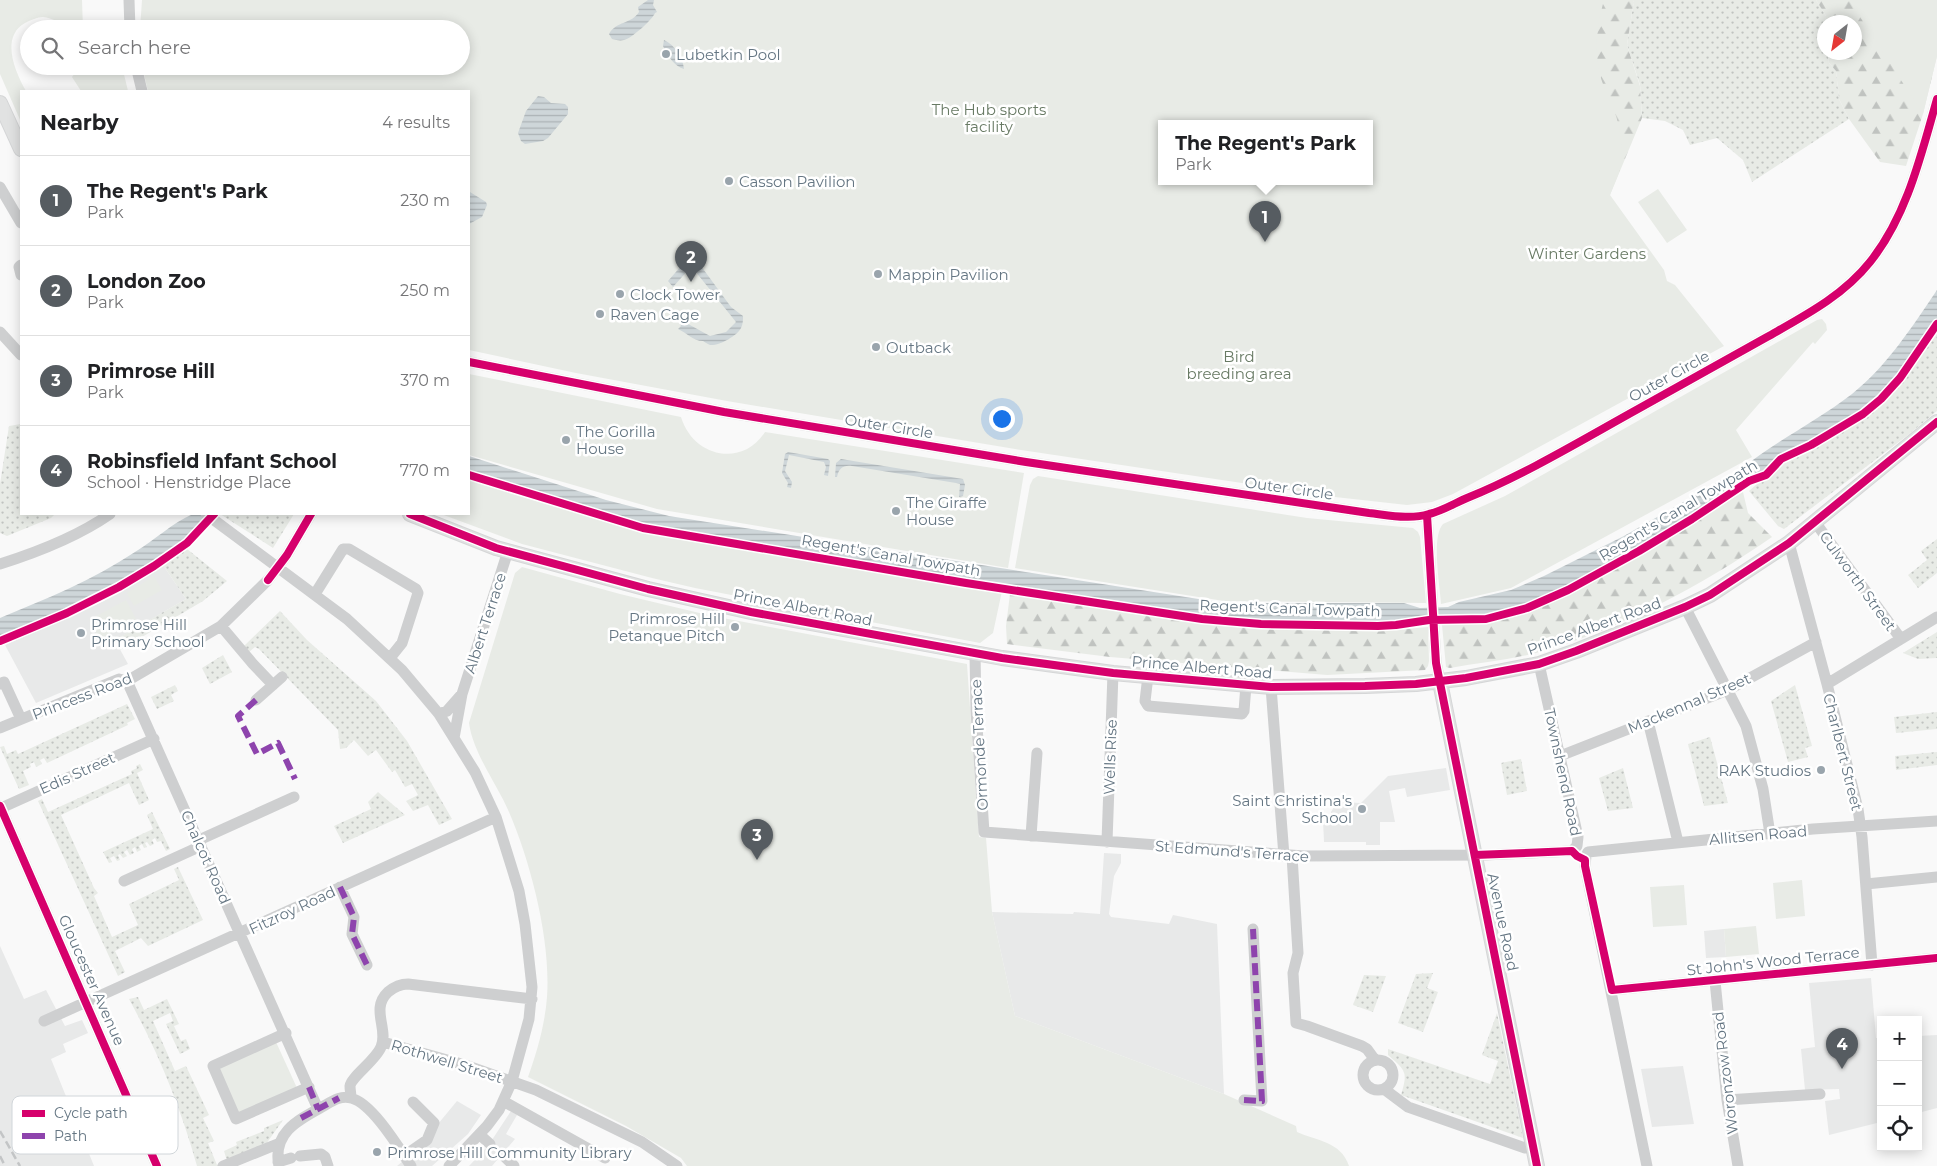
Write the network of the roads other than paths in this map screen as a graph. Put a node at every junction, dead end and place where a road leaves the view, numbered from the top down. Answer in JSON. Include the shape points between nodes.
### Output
{"nodes":[{"id":1,"x":129,"y":0,"type":"edge"},
{"id":2,"x":130,"y":20,"type":"edge"},
{"id":3,"x":138,"y":75,"type":"edge"},
{"id":4,"x":142,"y":90,"type":"edge"},
{"id":5,"x":1937,"y":99,"type":"edge"},
{"id":6,"x":0,"y":103,"type":"edge"},
{"id":7,"x":20,"y":147,"type":"edge"},
{"id":8,"x":0,"y":187,"type":"edge"},
{"id":9,"x":20,"y":221,"type":"edge"},
{"id":10,"x":0,"y":332,"type":"edge"},
{"id":11,"x":20,"y":353,"type":"edge"},
{"id":12,"x":470,"y":362,"type":"edge"},
{"id":13,"x":1937,"y":422,"type":"edge"},
{"id":14,"x":108,"y":515,"type":"edge"},
{"id":15,"x":310,"y":515,"type":"edge"},
{"id":16,"x":412,"y":515,"type":"edge"},
{"id":17,"x":1427,"y":515,"type":"junction"},
{"id":18,"x":209,"y":516,"type":"edge"},
{"id":19,"x":1815,"y":522,"type":"junction"},
{"id":20,"x":1789,"y":543,"type":"junction"},
{"id":21,"x":508,"y":551,"type":"junction"},
{"id":22,"x":0,"y":564,"type":"edge"},
{"id":23,"x":278,"y":567,"type":"junction"},
{"id":24,"x":315,"y":594,"type":"junction"},
{"id":25,"x":1685,"y":607,"type":"junction"},
{"id":26,"x":1937,"y":617,"type":"edge"},
{"id":27,"x":221,"y":626,"type":"junction"},
{"id":28,"x":1901,"y":639,"type":"junction"},
{"id":29,"x":1816,"y":642,"type":"junction"},
{"id":30,"x":976,"y":653,"type":"junction"},
{"id":31,"x":390,"y":658,"type":"junction"},
{"id":32,"x":1539,"y":664,"type":"junction"},
{"id":33,"x":1113,"y":673,"type":"junction"},
{"id":34,"x":1148,"y":676,"type":"junction"},
{"id":35,"x":128,"y":681,"type":"junction"},
{"id":36,"x":1440,"y":682,"type":"junction"},
{"id":37,"x":0,"y":684,"type":"edge"},
{"id":38,"x":1827,"y":684,"type":"junction"},
{"id":39,"x":1246,"y":685,"type":"junction"},
{"id":40,"x":1271,"y":686,"type":"junction"},
{"id":41,"x":1728,"y":690,"type":"junction"},
{"id":42,"x":462,"y":694,"type":"junction"},
{"id":43,"x":256,"y":700,"type":"dead end"},
{"id":44,"x":439,"y":714,"type":"junction"},
{"id":45,"x":21,"y":719,"type":"junction"},
{"id":46,"x":1648,"y":721,"type":"junction"},
{"id":47,"x":0,"y":728,"type":"edge"},
{"id":48,"x":454,"y":738,"type":"junction"},
{"id":49,"x":154,"y":739,"type":"junction"},
{"id":50,"x":1037,"y":753,"type":"dead end"},
{"id":51,"x":1560,"y":756,"type":"junction"},
{"id":52,"x":294,"y":797,"type":"dead end"},
{"id":53,"x":0,"y":807,"type":"edge"},
{"id":54,"x":496,"y":817,"type":"junction"},
{"id":55,"x":1937,"y":821,"type":"edge"},
{"id":56,"x":1861,"y":825,"type":"junction"},
{"id":57,"x":989,"y":832,"type":"joint"},
{"id":58,"x":1770,"y":834,"type":"junction"},
{"id":59,"x":1031,"y":836,"type":"junction"},
{"id":60,"x":1107,"y":842,"type":"junction"},
{"id":61,"x":1678,"y":842,"type":"junction"},
{"id":62,"x":200,"y":843,"type":"junction"},
{"id":63,"x":1474,"y":855,"type":"junction"},
{"id":64,"x":1288,"y":856,"type":"junction"},
{"id":65,"x":1937,"y":877,"type":"edge"},
{"id":66,"x":124,"y":881,"type":"dead end"},
{"id":67,"x":1866,"y":884,"type":"junction"},
{"id":68,"x":340,"y":887,"type":"junction"},
{"id":69,"x":1253,"y":929,"type":"dead end"},
{"id":70,"x":240,"y":933,"type":"junction"},
{"id":71,"x":1937,"y":958,"type":"edge"},
{"id":72,"x":1872,"y":965,"type":"junction"},
{"id":73,"x":367,"y":966,"type":"dead end"},
{"id":74,"x":1715,"y":980,"type":"junction"},
{"id":75,"x":1612,"y":990,"type":"junction"},
{"id":76,"x":532,"y":998,"type":"junction"},
{"id":77,"x":87,"y":1002,"type":"junction"},
{"id":78,"x":44,"y":1021,"type":"dead end"},
{"id":79,"x":286,"y":1033,"type":"junction"},
{"id":80,"x":383,"y":1042,"type":"junction"},
{"id":81,"x":1375,"y":1060,"type":"junction"},
{"id":82,"x":512,"y":1081,"type":"junction"},
{"id":83,"x":309,"y":1087,"type":"junction"},
{"id":84,"x":1384,"y":1089,"type":"junction"},
{"id":85,"x":1820,"y":1094,"type":"dead end"},
{"id":86,"x":127,"y":1096,"type":"edge"},
{"id":87,"x":351,"y":1098,"type":"junction"},
{"id":88,"x":1244,"y":1100,"type":"dead end"},
{"id":89,"x":1727,"y":1100,"type":"junction"},
{"id":90,"x":503,"y":1101,"type":"junction"},
{"id":91,"x":413,"y":1102,"type":"dead end"},
{"id":92,"x":318,"y":1109,"type":"junction"},
{"id":93,"x":480,"y":1135,"type":"junction"},
{"id":94,"x":280,"y":1143,"type":"junction"},
{"id":95,"x":490,"y":1144,"type":"dead end"},
{"id":96,"x":1533,"y":1147,"type":"junction"},
{"id":97,"x":152,"y":1154,"type":"edge"},
{"id":98,"x":502,"y":1154,"type":"dead end"},
{"id":99,"x":404,"y":1156,"type":"junction"},
{"id":100,"x":604,"y":1158,"type":"dead end"},
{"id":101,"x":279,"y":1164,"type":"edge"},
{"id":102,"x":157,"y":1166,"type":"edge"},
{"id":103,"x":223,"y":1166,"type":"edge"},
{"id":104,"x":328,"y":1166,"type":"edge"},
{"id":105,"x":411,"y":1166,"type":"edge"},
{"id":106,"x":449,"y":1166,"type":"edge"},
{"id":107,"x":514,"y":1166,"type":"edge"},
{"id":108,"x":677,"y":1166,"type":"edge"},
{"id":109,"x":1537,"y":1166,"type":"edge"},
{"id":110,"x":1648,"y":1166,"type":"edge"},
{"id":111,"x":1738,"y":1166,"type":"edge"}],
"edges":[{"from":1,"to":2,"type":"street"},
{"from":3,"to":4,"type":"street"},
{"from":5,"to":17,"type":"street","name":"Outer Circle","via":[[1912,181],[1896,220],[1870,263],[1853,281],[1814,310],[1752,346],[1499,485]]},
{"from":6,"to":7,"type":"main road"},
{"from":8,"to":9,"type":"street"},
{"from":10,"to":11,"type":"street"},
{"from":12,"to":17,"type":"street","name":"Outer Circle","via":[[694,407],[1026,462],[1369,513],[1407,517]]},
{"from":13,"to":19,"type":"main road","name":"Prince Albert Road"},
{"from":14,"to":22,"type":"street","via":[[55,543]]},
{"from":15,"to":23,"type":"street","name":"Princess Road"},
{"from":16,"to":21,"type":"main road","name":"Prince Albert Road"},
{"from":17,"to":36,"type":"street","name":"Avenue Road"},
{"from":18,"to":23,"type":"street"},
{"from":19,"to":20,"type":"main road","name":"Prince Albert Road"},
{"from":19,"to":28,"type":"street","name":"Culworth Street"},
{"from":20,"to":25,"type":"main road","name":"Prince Albert Road","via":[[1729,583]]},
{"from":20,"to":29,"type":"street","name":"Charlbert Street"},
{"from":21,"to":30,"type":"main road","name":"Prince Albert Road","via":[[699,601]]},
{"from":21,"to":42,"type":"street","name":"Albert Terrace"},
{"from":23,"to":24,"type":"street"},
{"from":23,"to":27,"type":"street","name":"Princess Road","via":[[253,597]]},
{"from":24,"to":31,"type":"street"},
{"from":24,"to":31,"type":"street","via":[[343,549],[416,589],[418,593],[402,643]]},
{"from":25,"to":32,"type":"main road","name":"Prince Albert Road"},
{"from":25,"to":41,"type":"street"},
{"from":26,"to":28,"type":"street"},
{"from":27,"to":35,"type":"street","name":"Princess Road"},
{"from":27,"to":43,"type":"street","via":[[253,664],[277,681]]},
{"from":28,"to":38,"type":"street"},
{"from":29,"to":38,"type":"street","name":"Charlbert Street"},
{"from":29,"to":41,"type":"street","name":"Mackennal Street"},
{"from":30,"to":33,"type":"main road","name":"Prince Albert Road"},
{"from":30,"to":57,"type":"street","name":"Ormonde Terrace","via":[[976,712],[984,832]]},
{"from":31,"to":44,"type":"street"},
{"from":32,"to":36,"type":"main road","name":"Prince Albert Road"},
{"from":32,"to":51,"type":"street","name":"Townshend Road"},
{"from":33,"to":34,"type":"main road","name":"Prince Albert Road"},
{"from":33,"to":60,"type":"street","name":"Wells Rise"},
{"from":34,"to":39,"type":"main road","name":"Prince Albert Road"},
{"from":34,"to":39,"type":"street","via":[[1145,700],[1148,706],[1242,714]]},
{"from":35,"to":45,"type":"street","name":"Princess Road","via":[[119,678]]},
{"from":35,"to":49,"type":"street","name":"Chalcot Road"},
{"from":36,"to":40,"type":"main road","name":"Prince Albert Road"},
{"from":36,"to":63,"type":"main road","name":"Avenue Road"},
{"from":37,"to":45,"type":"street","via":[[4,682]]},
{"from":38,"to":56,"type":"street","name":"Charlbert Street"},
{"from":39,"to":40,"type":"main road","name":"Prince Albert Road"},
{"from":40,"to":64,"type":"street"},
{"from":41,"to":46,"type":"street","name":"Mackennal Street"},
{"from":41,"to":58,"type":"street","via":[[1746,726],[1763,790]]},
{"from":42,"to":44,"type":"street","name":"Albert Terrace","via":[[445,713]]},
{"from":42,"to":48,"type":"street","name":"Albert Terrace"},
{"from":44,"to":48,"type":"street"},
{"from":45,"to":47,"type":"street","name":"Princess Road"},
{"from":46,"to":51,"type":"street","name":"Mackennal Street"},
{"from":46,"to":61,"type":"street"},
{"from":48,"to":54,"type":"street","via":[[475,772]]},
{"from":49,"to":53,"type":"street","name":"Edis Street"},
{"from":49,"to":62,"type":"street","name":"Chalcot Road"},
{"from":50,"to":59,"type":"street"},
{"from":51,"to":63,"type":"street","name":"Townshend Road","via":[[1578,837],[1577,846],[1572,851]]},
{"from":52,"to":62,"type":"street"},
{"from":53,"to":77,"type":"street","name":"Gloucester Avenue"},
{"from":54,"to":68,"type":"street","name":"Fitzroy Road"},
{"from":54,"to":76,"type":"street","via":[[519,891],[532,975]]},
{"from":55,"to":56,"type":"street","name":"Allitsen Road"},
{"from":56,"to":58,"type":"street","name":"Allitsen Road"},
{"from":56,"to":67,"type":"street","name":"Charlbert Street"},
{"from":57,"to":59,"type":"street","name":"St Edmund's Terrace"},
{"from":58,"to":61,"type":"street","name":"Allitsen Road"},
{"from":59,"to":60,"type":"street","name":"St Edmund's Terrace"},
{"from":60,"to":64,"type":"street","name":"St Edmund's Terrace"},
{"from":61,"to":75,"type":"street","name":"Allitsen Road","via":[[1588,852],[1585,866]]},
{"from":62,"to":66,"type":"street"},
{"from":62,"to":70,"type":"street","name":"Chalcot Road"},
{"from":63,"to":64,"type":"street","name":"St Edmund's Terrace"},
{"from":63,"to":96,"type":"main road","name":"Avenue Road"},
{"from":64,"to":81,"type":"street","via":[[1298,953],[1293,973],[1296,1023],[1362,1046]]},
{"from":65,"to":67,"type":"street"},
{"from":67,"to":72,"type":"street","name":"Charlbert Street"},
{"from":68,"to":70,"type":"street","name":"Fitzroy Road"},
{"from":68,"to":73,"type":"street","via":[[354,917],[352,934]]},
{"from":69,"to":88,"type":"street","via":[[1262,1101]]},
{"from":70,"to":77,"type":"street","name":"Fitzroy Road"},
{"from":70,"to":79,"type":"street","name":"Chalcot Road"},
{"from":71,"to":72,"type":"street","name":"St John's Wood Terrace"},
{"from":72,"to":74,"type":"street","name":"St John's Wood Terrace"},
{"from":74,"to":75,"type":"street","name":"St John's Wood Terrace"},
{"from":74,"to":89,"type":"street","name":"Woronzow Road"},
{"from":75,"to":110,"type":"street"},
{"from":76,"to":80,"type":"street","via":[[408,984],[396,986],[380,1003]]},
{"from":76,"to":82,"type":"street"},
{"from":77,"to":78,"type":"street","name":"Fitzroy Road"},
{"from":77,"to":86,"type":"street","name":"Gloucester Avenue"},
{"from":79,"to":83,"type":"street","name":"Chalcot Road"},
{"from":79,"to":83,"type":"street","via":[[212,1066],[236,1119]]},
{"from":80,"to":82,"type":"street","name":"Rothwell Street"},
{"from":80,"to":87,"type":"street","via":[[374,1059],[352,1080]]},
{"from":81,"to":84,"type":"street","via":[[1385,1062],[1392,1069],[1393,1078]]},
{"from":81,"to":84,"type":"street","via":[[1364,1070],[1363,1080],[1369,1088]]},
{"from":82,"to":90,"type":"street"},
{"from":82,"to":108,"type":"street","name":"Rothwell Street","via":[[642,1142]]},
{"from":83,"to":92,"type":"street","name":"Chalcot Road"},
{"from":84,"to":96,"type":"street","via":[[1408,1107],[1525,1148]]},
{"from":85,"to":89,"type":"street"},
{"from":87,"to":92,"type":"street","via":[[338,1098]]},
{"from":87,"to":99,"type":"street","via":[[364,1105]]},
{"from":89,"to":111,"type":"street","name":"Woronzow Road"},
{"from":90,"to":93,"type":"street"},
{"from":90,"to":100,"type":"street"},
{"from":91,"to":99,"type":"street","via":[[434,1123],[427,1140]]},
{"from":92,"to":94,"type":"street","via":[[300,1118]]},
{"from":93,"to":95,"type":"street"},
{"from":93,"to":106,"type":"street"},
{"from":94,"to":101,"type":"street","via":[[277,1149]]},
{"from":94,"to":103,"type":"street"},
{"from":96,"to":109,"type":"main road","name":"Avenue Road"},
{"from":97,"to":102,"type":"street","name":"Gloucester Avenue"},
{"from":98,"to":107,"type":"street"},
{"from":99,"to":105,"type":"street"},
{"from":101,"to":104,"type":"street","via":[[295,1157],[320,1154]]}]}
